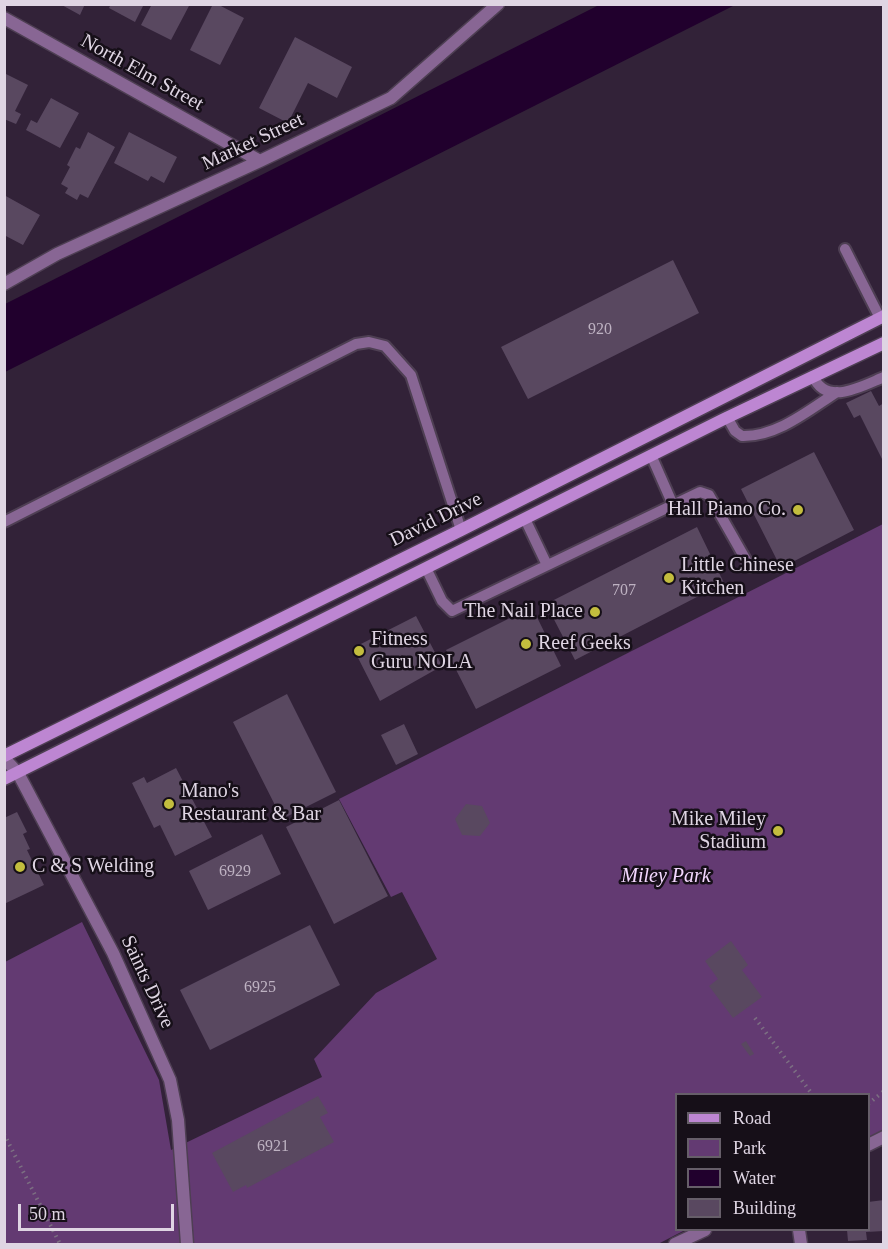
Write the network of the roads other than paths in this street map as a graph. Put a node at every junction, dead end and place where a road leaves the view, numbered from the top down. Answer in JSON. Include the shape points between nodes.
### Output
{"nodes":[{"id":1,"x":498,"y":4,"type":"edge"},
{"id":2,"x":4,"y":18,"type":"edge"},
{"id":3,"x":260,"y":161,"type":"junction"},
{"id":4,"x":845,"y":249,"type":"dead end"},
{"id":5,"x":4,"y":284,"type":"edge"},
{"id":6,"x":882,"y":317,"type":"edge"},
{"id":7,"x":884,"y":343,"type":"edge"},
{"id":8,"x":813,"y":376,"type":"junction"},
{"id":9,"x":884,"y":377,"type":"edge"},
{"id":10,"x":837,"y":392,"type":"junction"},
{"id":11,"x":727,"y":417,"type":"junction"},
{"id":12,"x":651,"y":456,"type":"junction"},
{"id":13,"x":673,"y":505,"type":"junction"},
{"id":14,"x":525,"y":519,"type":"junction"},
{"id":15,"x":4,"y":522,"type":"edge"},
{"id":16,"x":461,"y":530,"type":"junction"},
{"id":17,"x":547,"y":565,"type":"junction"},
{"id":18,"x":750,"y":567,"type":"dead end"},
{"id":19,"x":426,"y":568,"type":"junction"},
{"id":20,"x":4,"y":757,"type":"edge"},
{"id":21,"x":18,"y":773,"type":"junction"},
{"id":22,"x":4,"y":780,"type":"edge"},
{"id":23,"x":884,"y":1137,"type":"edge"},
{"id":24,"x":870,"y":1144,"type":"edge"},
{"id":25,"x":703,"y":1231,"type":"edge"},
{"id":26,"x":187,"y":1245,"type":"edge"},
{"id":27,"x":675,"y":1245,"type":"edge"}],
"edges":[{"from":1,"to":3,"type":"street","name":"Market Street","via":[[391,98]]},
{"from":2,"to":3,"type":"street","name":"North Elm Street"},
{"from":3,"to":5,"type":"street","name":"Market Street","via":[[57,254]]},
{"from":4,"to":6,"type":"lane"},
{"from":6,"to":16,"type":"main road","name":"David Drive"},
{"from":7,"to":8,"type":"main road","name":"David Drive"},
{"from":8,"to":10,"type":"lane","via":[[817,386]]},
{"from":8,"to":11,"type":"main road","name":"David Drive"},
{"from":9,"to":10,"type":"lane"},
{"from":10,"to":11,"type":"lane","via":[[761,435],[742,436]]},
{"from":11,"to":12,"type":"main road","name":"David Drive"},
{"from":12,"to":13,"type":"lane"},
{"from":12,"to":14,"type":"main road","name":"David Drive"},
{"from":13,"to":17,"type":"lane"},
{"from":13,"to":18,"type":"lane","via":[[700,492],[710,495]]},
{"from":14,"to":17,"type":"lane"},
{"from":14,"to":19,"type":"main road","name":"David Drive"},
{"from":15,"to":16,"type":"lane","via":[[356,344],[369,342],[386,346],[411,375]]},
{"from":16,"to":20,"type":"main road","name":"David Drive"},
{"from":17,"to":19,"type":"lane","via":[[452,611],[442,601]]},
{"from":19,"to":21,"type":"main road","name":"David Drive"},
{"from":20,"to":21,"type":"street","name":"Saints Drive"},
{"from":21,"to":22,"type":"main road","name":"David Drive"},
{"from":21,"to":26,"type":"street","name":"Saints Drive","via":[[114,953],[170,1080],[178,1120]]},
{"from":23,"to":24,"type":"street"},
{"from":25,"to":27,"type":"street"}]}
